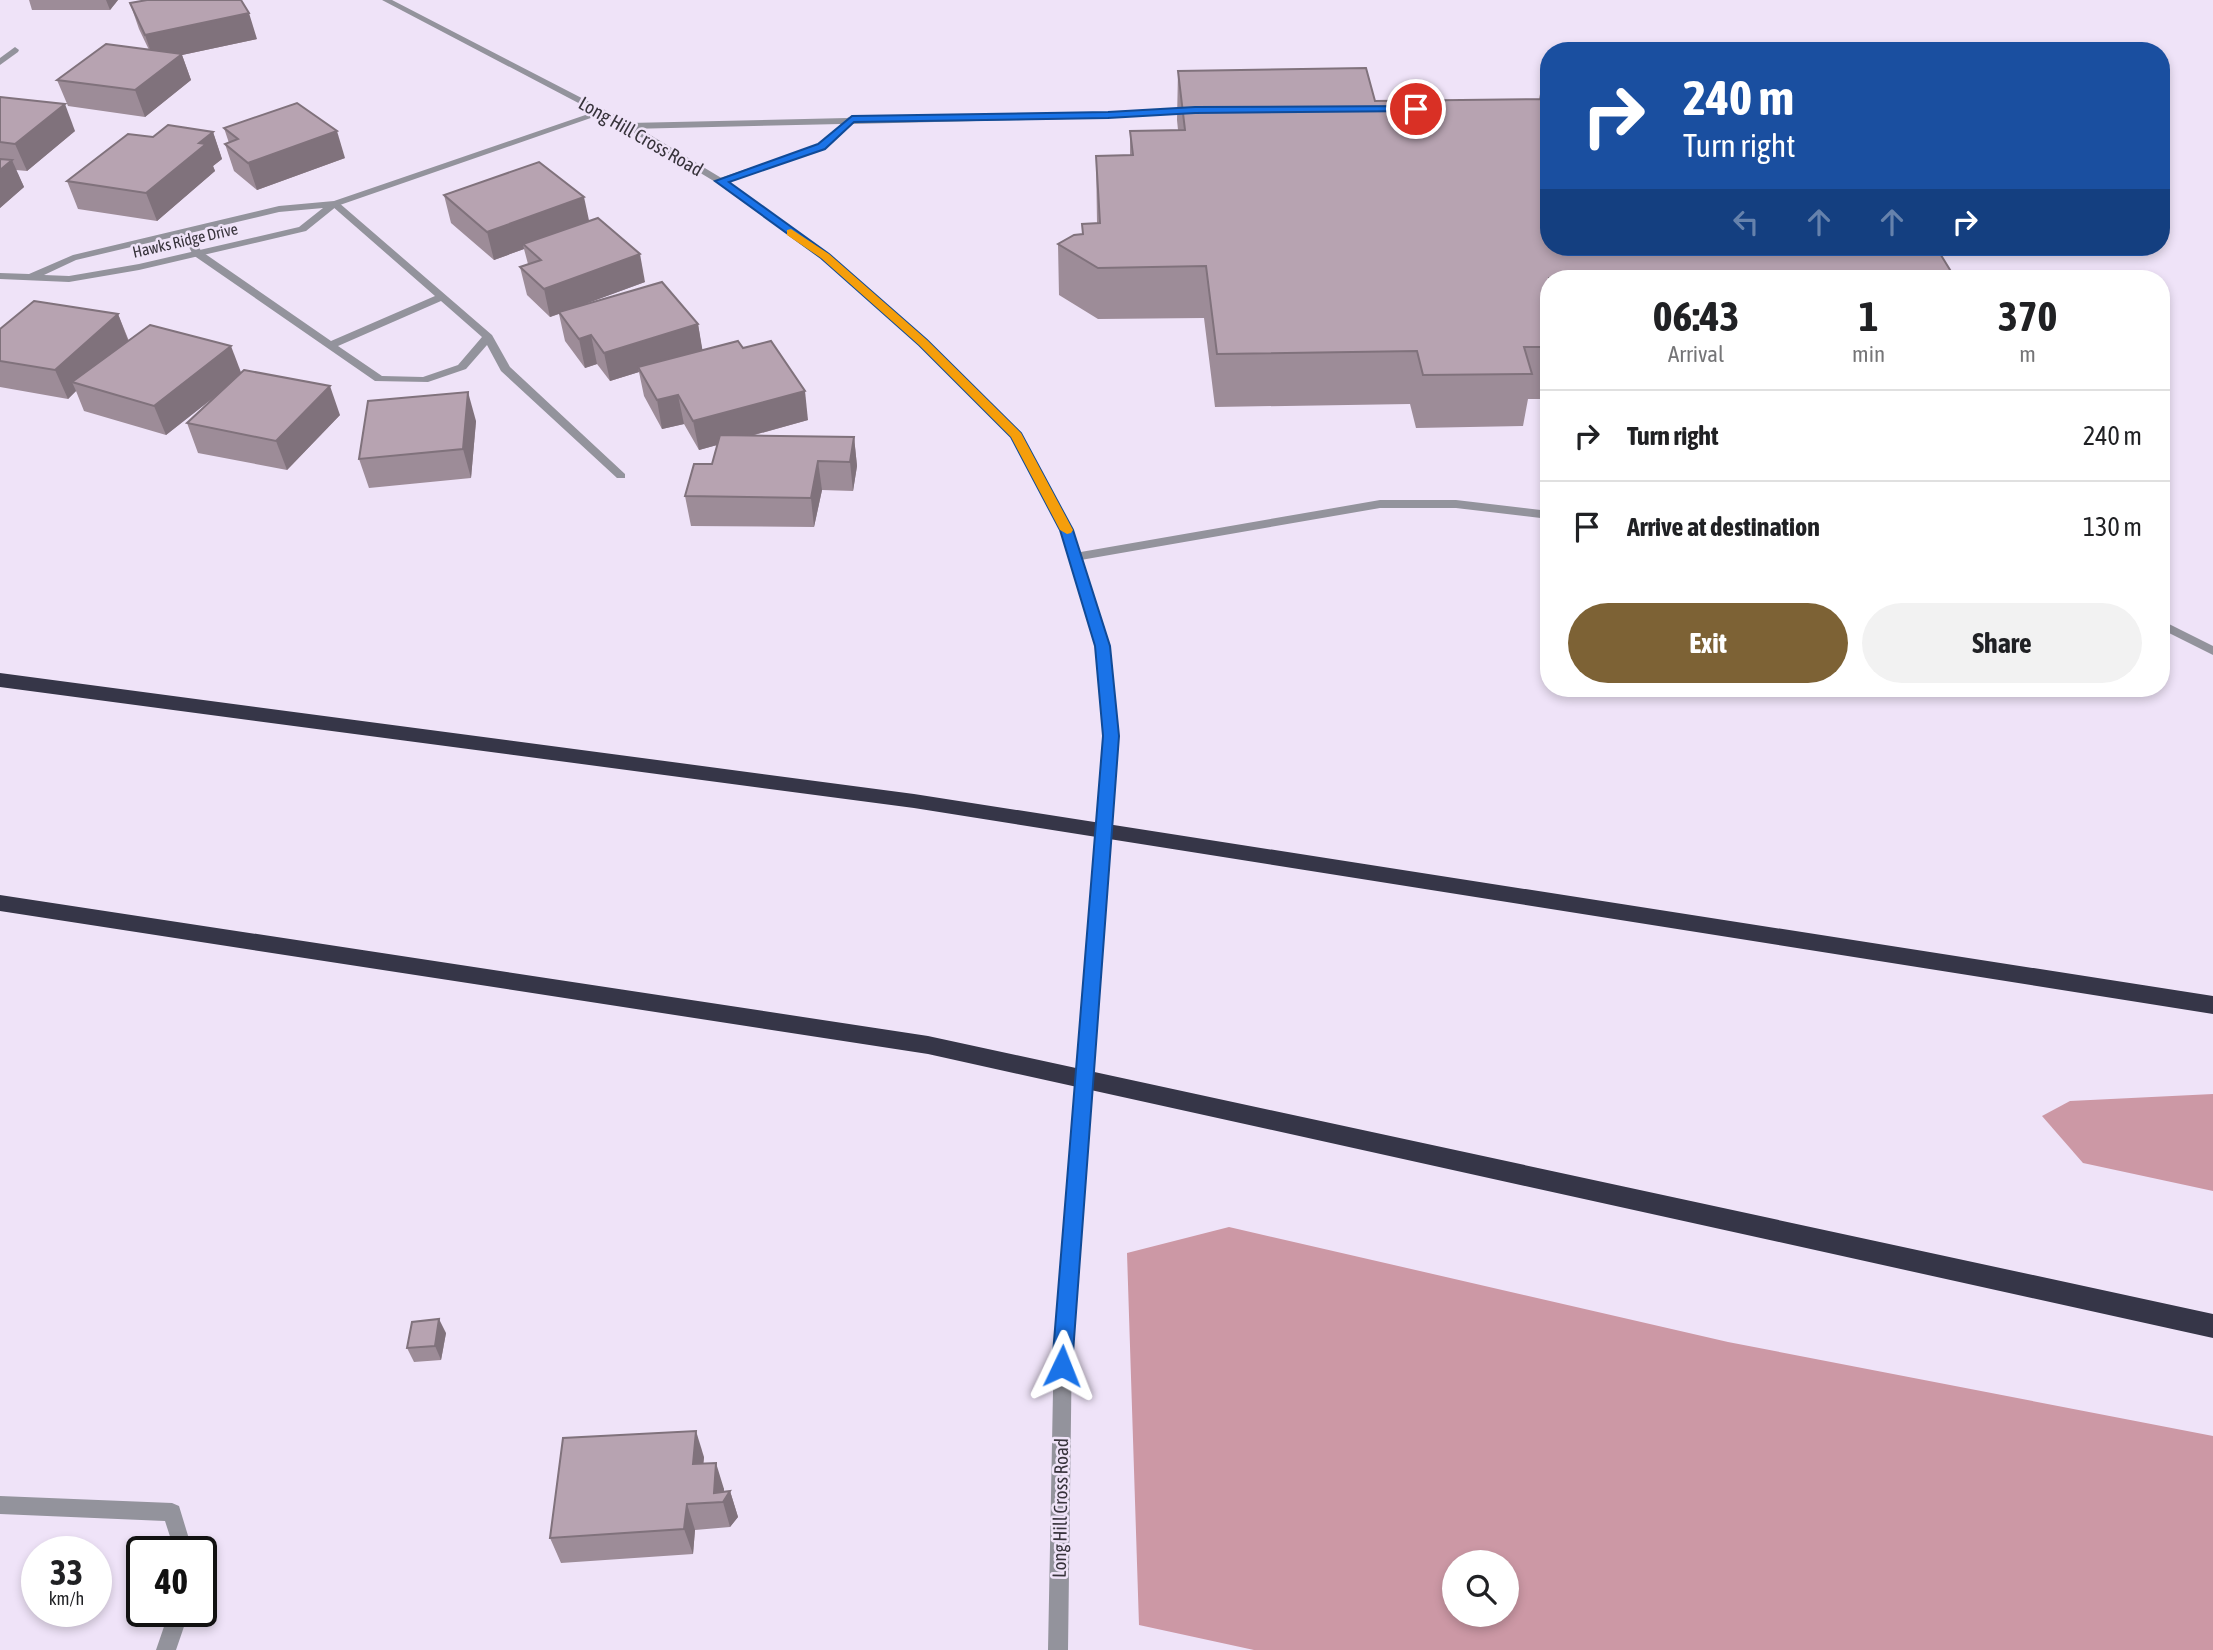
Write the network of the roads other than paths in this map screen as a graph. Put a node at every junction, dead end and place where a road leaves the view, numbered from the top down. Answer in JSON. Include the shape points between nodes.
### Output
{"nodes":[{"id":1,"x":386,"y":0,"type":"edge"},
{"id":2,"x":15,"y":50,"type":"dead end"},
{"id":3,"x":0,"y":62,"type":"edge"},
{"id":4,"x":1209,"y":110,"type":"edge"},
{"id":5,"x":603,"y":112,"type":"junction"},
{"id":6,"x":852,"y":119,"type":"junction"},
{"id":7,"x":629,"y":126,"type":"junction"},
{"id":8,"x":720,"y":181,"type":"junction"},
{"id":9,"x":335,"y":204,"type":"junction"},
{"id":10,"x":186,"y":231,"type":"junction"},
{"id":11,"x":197,"y":253,"type":"junction"},
{"id":12,"x":0,"y":276,"type":"edge"},
{"id":13,"x":33,"y":276,"type":"junction"},
{"id":14,"x":442,"y":298,"type":"junction"},
{"id":15,"x":488,"y":337,"type":"junction"},
{"id":16,"x":330,"y":345,"type":"junction"},
{"id":17,"x":621,"y":476,"type":"dead end"},
{"id":18,"x":1540,"y":514,"type":"edge"},
{"id":19,"x":1075,"y":557,"type":"junction"},
{"id":20,"x":2170,"y":629,"type":"edge"},
{"id":21,"x":2213,"y":651,"type":"edge"},
{"id":22,"x":0,"y":680,"type":"edge"},
{"id":23,"x":0,"y":904,"type":"edge"},
{"id":24,"x":2213,"y":1005,"type":"edge"},
{"id":25,"x":2213,"y":1326,"type":"edge"},
{"id":26,"x":0,"y":1505,"type":"edge"},
{"id":27,"x":179,"y":1536,"type":"edge"},
{"id":28,"x":173,"y":1627,"type":"edge"},
{"id":29,"x":166,"y":1650,"type":"edge"},
{"id":30,"x":1058,"y":1650,"type":"edge"}],
"edges":[{"from":1,"to":5,"type":"street","name":"Long Hill Cross Road"},
{"from":2,"to":3,"type":"street"},
{"from":4,"to":6,"type":"street"},
{"from":5,"to":7,"type":"street","name":"Long Hill Cross Road"},
{"from":5,"to":9,"type":"street","name":"Hawks Ridge Drive"},
{"from":6,"to":7,"type":"street"},
{"from":6,"to":8,"type":"street","via":[[822,147]]},
{"from":7,"to":8,"type":"street","name":"Long Hill Cross Road"},
{"from":8,"to":19,"type":"street","name":"Long Hill Cross Road","via":[[825,256],[923,342],[1017,435]]},
{"from":9,"to":10,"type":"street","name":"Hawks Ridge Drive","via":[[279,209]]},
{"from":9,"to":11,"type":"street","name":"Hawks Ridge Drive","via":[[302,229]]},
{"from":9,"to":14,"type":"street"},
{"from":10,"to":11,"type":"street"},
{"from":10,"to":13,"type":"street","name":"Hawks Ridge Drive","via":[[73,258]]},
{"from":11,"to":13,"type":"street","name":"Hawks Ridge Drive","via":[[69,279]]},
{"from":11,"to":16,"type":"street"},
{"from":12,"to":13,"type":"street","name":"Hawks Ridge Drive"},
{"from":14,"to":15,"type":"street"},
{"from":14,"to":16,"type":"street"},
{"from":15,"to":16,"type":"street","via":[[462,368],[425,380],[379,379]]},
{"from":15,"to":17,"type":"street","via":[[505,369]]},
{"from":18,"to":19,"type":"street","via":[[1456,504],[1380,504]]},
{"from":19,"to":30,"type":"street","name":"Long Hill Cross Road","via":[[1103,646],[1111,736],[1063,1340]]},
{"from":20,"to":21,"type":"street"},
{"from":22,"to":24,"type":"highway","via":[[914,801]]},
{"from":23,"to":25,"type":"highway","via":[[928,1045]]},
{"from":26,"to":27,"type":"street","via":[[172,1512]]},
{"from":28,"to":29,"type":"street"}]}
